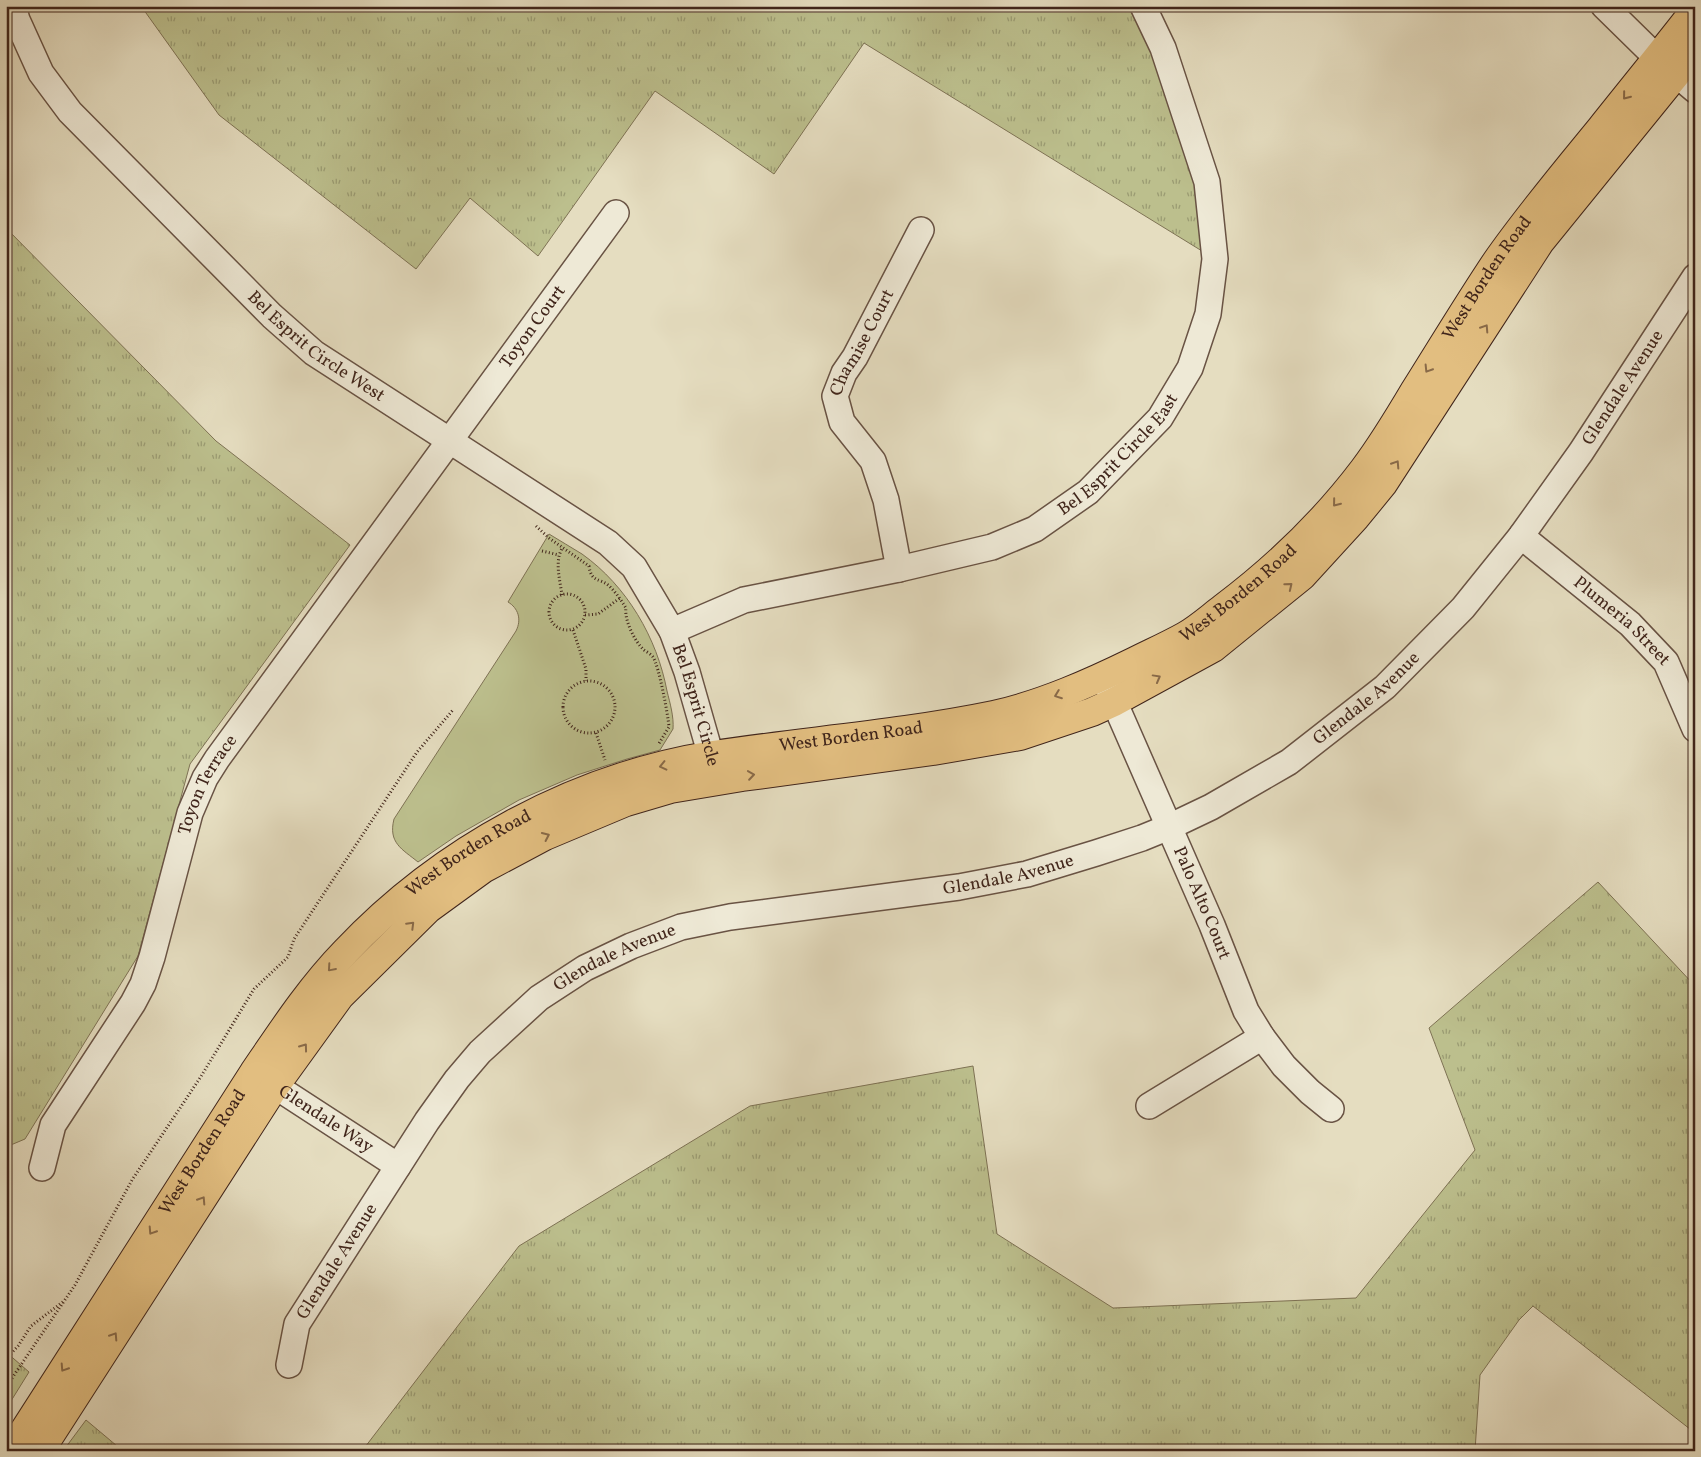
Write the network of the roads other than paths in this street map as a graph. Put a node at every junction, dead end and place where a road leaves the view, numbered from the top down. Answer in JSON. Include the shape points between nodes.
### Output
{"nodes":[{"id":1,"x":13,"y":6,"type":"edge"},
{"id":2,"x":1143,"y":6,"type":"edge"},
{"id":3,"x":1604,"y":6,"type":"edge"},
{"id":4,"x":1695,"y":10,"type":"edge"},
{"id":5,"x":1695,"y":51,"type":"edge"},
{"id":6,"x":1676,"y":74,"type":"edge"},
{"id":7,"x":616,"y":213,"type":"dead end"},
{"id":8,"x":921,"y":230,"type":"dead end"},
{"id":9,"x":1695,"y":277,"type":"edge"},
{"id":10,"x":449,"y":440,"type":"junction"},
{"id":11,"x":1521,"y":536,"type":"junction"},
{"id":12,"x":899,"y":569,"type":"junction"},
{"id":13,"x":672,"y":631,"type":"junction"},
{"id":14,"x":1103,"y":676,"type":"junction"},
{"id":15,"x":1114,"y":702,"type":"junction"},
{"id":16,"x":1695,"y":730,"type":"edge"},
{"id":17,"x":714,"y":768,"type":"junction"},
{"id":18,"x":1169,"y":827,"type":"junction"},
{"id":19,"x":1262,"y":1037,"type":"junction"},
{"id":20,"x":265,"y":1079,"type":"junction"},
{"id":21,"x":1150,"y":1106,"type":"dead end"},
{"id":22,"x":1331,"y":1109,"type":"dead end"},
{"id":23,"x":398,"y":1166,"type":"junction"},
{"id":24,"x":42,"y":1168,"type":"dead end"},
{"id":25,"x":290,"y":1365,"type":"dead end"},
{"id":26,"x":11,"y":1451,"type":"edge"},
{"id":27,"x":40,"y":1451,"type":"edge"}],
"edges":[{"from":1,"to":10,"type":"street","name":"Bel Esprit Circle West","via":[[41,73],[70,112],[272,316],[314,352]]},
{"from":2,"to":12,"type":"street","name":"Bel Esprit Circle East","via":[[1163,48],[1207,182],[1215,259],[1208,314],[1190,368],[1160,418],[1088,492],[1035,529],[992,547]]},
{"from":3,"to":6,"type":"street"},
{"from":4,"to":6,"type":"main road","name":"West Borden Road"},
{"from":5,"to":6,"type":"main road","name":"West Borden Road"},
{"from":6,"to":14,"type":"main road","name":"West Borden Road","one_way":true,"via":[[1538,206],[1498,259],[1371,459],[1332,509],[1253,586],[1186,635]]},
{"from":15,"to":6,"type":"main road","name":"West Borden Road","one_way":true,"via":[[1213,648],[1302,576],[1356,517],[1383,484],[1540,242]]},
{"from":7,"to":10,"type":"street","name":"Toyon Court"},
{"from":8,"to":12,"type":"street","name":"Chamise Court","via":[[844,373],[835,396],[842,422],[873,461],[886,500]]},
{"from":9,"to":11,"type":"street","name":"Glendale Avenue","via":[[1582,452]]},
{"from":10,"to":13,"type":"street","name":"Bel Esprit Circle West","via":[[608,543],[634,567]]},
{"from":10,"to":24,"type":"street","name":"Toyon Terrace","via":[[205,778],[190,813],[143,984],[53,1125]]},
{"from":11,"to":16,"type":"street","name":"Plumeria Street","via":[[1630,624],[1666,662]]},
{"from":11,"to":18,"type":"street","name":"Glendale Avenue","via":[[1463,608],[1385,687],[1289,762]]},
{"from":12,"to":13,"type":"street","name":"Bel Esprit Circle East","via":[[744,600]]},
{"from":13,"to":17,"type":"street","name":"Bel Esprit Circle"},
{"from":14,"to":15,"type":"street","name":"Palo Alto Court"},
{"from":14,"to":17,"type":"main road","name":"West Borden Road","one_way":true,"via":[[1032,705],[994,715],[826,741]]},
{"from":17,"to":15,"type":"main road","name":"West Borden Road","one_way":true,"via":[[933,751],[1020,736]]},
{"from":15,"to":18,"type":"street","name":"Palo Alto Court"},
{"from":17,"to":20,"type":"main road","name":"West Borden Road","via":[[658,767],[582,792],[477,844],[431,875],[344,952],[296,1011]]},
{"from":18,"to":19,"type":"street","name":"Palo Alto Court","via":[[1246,1011]]},
{"from":18,"to":23,"type":"street","name":"Glendale Avenue","via":[[1028,874],[959,887],[730,917],[681,927],[631,946],[585,968],[539,998],[506,1027],[457,1079]]},
{"from":19,"to":21,"type":"street"},
{"from":19,"to":22,"type":"street","name":"Palo Alto Court","via":[[1284,1066]]},
{"from":20,"to":23,"type":"street","name":"Glendale Way"},
{"from":20,"to":26,"type":"main road","name":"West Borden Road","one_way":true},
{"from":27,"to":20,"type":"main road","name":"West Borden Road","one_way":true},
{"from":23,"to":25,"type":"street","name":"Glendale Avenue","via":[[297,1324]]}]}
